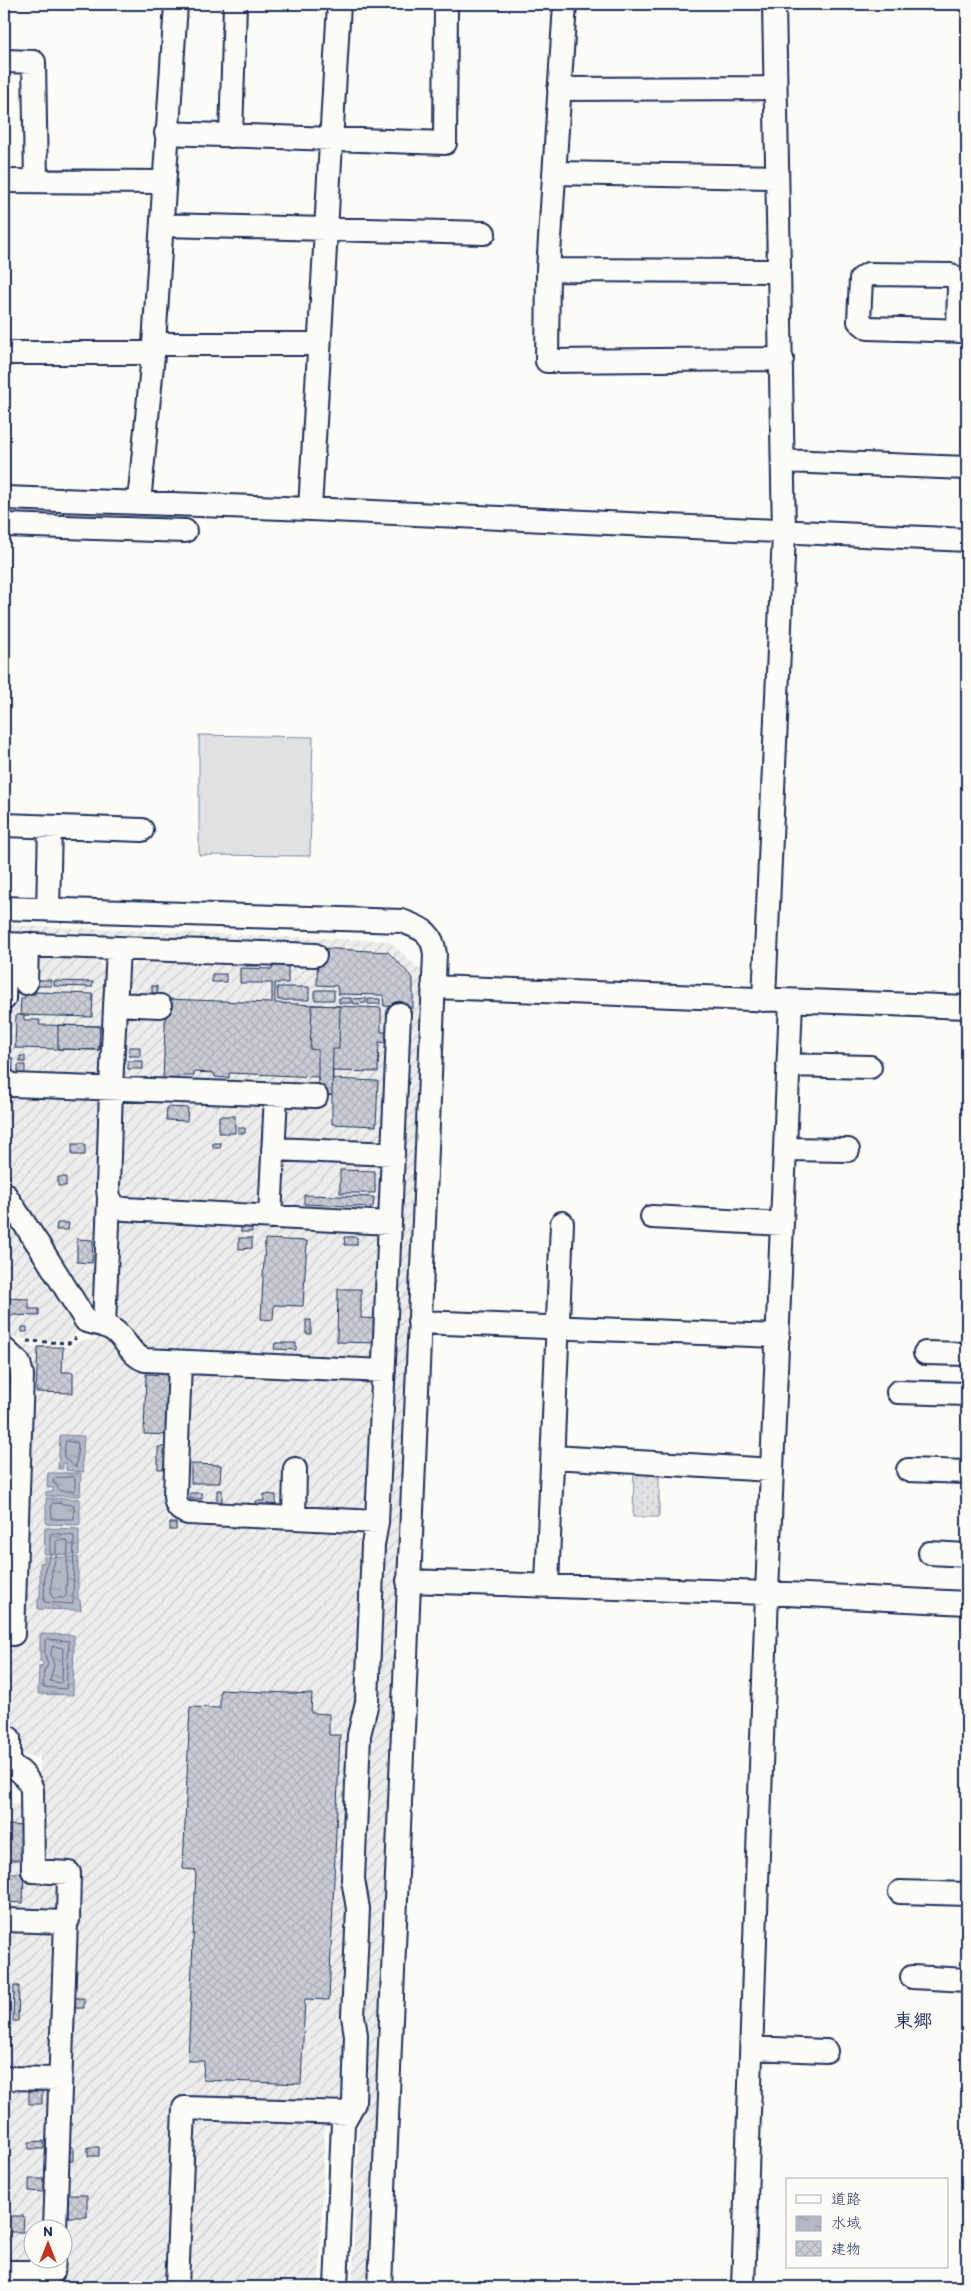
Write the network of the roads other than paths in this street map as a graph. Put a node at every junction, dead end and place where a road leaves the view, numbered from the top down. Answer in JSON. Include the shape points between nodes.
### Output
{"nodes":[{"id":1,"x":176,"y":4,"type":"edge"},
{"id":2,"x":235,"y":4,"type":"edge"},
{"id":3,"x":339,"y":4,"type":"edge"},
{"id":4,"x":446,"y":4,"type":"edge"},
{"id":5,"x":565,"y":4,"type":"edge"},
{"id":6,"x":774,"y":4,"type":"edge"},
{"id":7,"x":4,"y":61,"type":"edge"},
{"id":8,"x":775,"y":88,"type":"junction"},
{"id":9,"x":559,"y":89,"type":"junction"},
{"id":10,"x":166,"y":133,"type":"junction"},
{"id":11,"x":232,"y":136,"type":"junction"},
{"id":12,"x":332,"y":138,"type":"junction"},
{"id":13,"x":554,"y":173,"type":"junction"},
{"id":14,"x":777,"y":177,"type":"junction"},
{"id":15,"x":4,"y":181,"type":"edge"},
{"id":16,"x":36,"y":181,"type":"junction"},
{"id":17,"x":164,"y":182,"type":"junction"},
{"id":18,"x":163,"y":225,"type":"junction"},
{"id":19,"x":326,"y":229,"type":"junction"},
{"id":20,"x":484,"y":233,"type":"dead end"},
{"id":21,"x":548,"y":270,"type":"junction"},
{"id":22,"x":778,"y":271,"type":"junction"},
{"id":23,"x":963,"y":331,"type":"edge"},
{"id":24,"x":320,"y":344,"type":"junction"},
{"id":25,"x":154,"y":349,"type":"junction"},
{"id":26,"x":4,"y":353,"type":"edge"},
{"id":27,"x":782,"y":359,"type":"junction"},
{"id":28,"x":784,"y":461,"type":"junction"},
{"id":29,"x":967,"y":468,"type":"edge"},
{"id":30,"x":4,"y":498,"type":"edge"},
{"id":31,"x":139,"y":503,"type":"junction"},
{"id":32,"x":310,"y":508,"type":"junction"},
{"id":33,"x":4,"y":525,"type":"edge"},
{"id":34,"x":185,"y":531,"type":"dead end"},
{"id":35,"x":784,"y":533,"type":"junction"},
{"id":36,"x":967,"y":540,"type":"edge"},
{"id":37,"x":4,"y":825,"type":"edge"},
{"id":38,"x":50,"y":827,"type":"junction"},
{"id":39,"x":142,"y":830,"type":"dead end"},
{"id":40,"x":4,"y":908,"type":"edge"},
{"id":41,"x":48,"y":909,"type":"junction"},
{"id":42,"x":12,"y":944,"type":"edge"},
{"id":43,"x":118,"y":948,"type":"junction"},
{"id":44,"x":315,"y":955,"type":"dead end"},
{"id":45,"x":26,"y":983,"type":"dead end"},
{"id":46,"x":433,"y":988,"type":"junction"},
{"id":47,"x":4,"y":999,"type":"edge"},
{"id":48,"x":764,"y":1000,"type":"junction"},
{"id":49,"x":791,"y":1000,"type":"junction"},
{"id":50,"x":115,"y":1004,"type":"junction"},
{"id":51,"x":160,"y":1006,"type":"dead end"},
{"id":52,"x":967,"y":1007,"type":"edge"},
{"id":53,"x":399,"y":1014,"type":"dead end"},
{"id":54,"x":788,"y":1065,"type":"junction"},
{"id":55,"x":870,"y":1067,"type":"dead end"},
{"id":56,"x":4,"y":1080,"type":"edge"},
{"id":57,"x":111,"y":1088,"type":"junction"},
{"id":58,"x":276,"y":1095,"type":"junction"},
{"id":59,"x":316,"y":1096,"type":"dead end"},
{"id":60,"x":274,"y":1149,"type":"junction"},
{"id":61,"x":785,"y":1149,"type":"junction"},
{"id":62,"x":848,"y":1150,"type":"dead end"},
{"id":63,"x":393,"y":1154,"type":"junction"},
{"id":64,"x":4,"y":1193,"type":"edge"},
{"id":65,"x":109,"y":1198,"type":"junction"},
{"id":66,"x":270,"y":1217,"type":"junction"},
{"id":67,"x":652,"y":1217,"type":"dead end"},
{"id":68,"x":390,"y":1223,"type":"junction"},
{"id":69,"x":562,"y":1223,"type":"dead end"},
{"id":70,"x":782,"y":1224,"type":"junction"},
{"id":71,"x":419,"y":1322,"type":"junction"},
{"id":72,"x":99,"y":1324,"type":"junction"},
{"id":73,"x":557,"y":1328,"type":"junction"},
{"id":74,"x":778,"y":1336,"type":"junction"},
{"id":75,"x":13,"y":1345,"type":"edge"},
{"id":76,"x":925,"y":1353,"type":"dead end"},
{"id":77,"x":967,"y":1354,"type":"edge"},
{"id":78,"x":180,"y":1362,"type":"junction"},
{"id":79,"x":384,"y":1371,"type":"junction"},
{"id":80,"x":898,"y":1392,"type":"dead end"},
{"id":81,"x":967,"y":1394,"type":"edge"},
{"id":82,"x":552,"y":1457,"type":"junction"},
{"id":83,"x":295,"y":1469,"type":"dead end"},
{"id":84,"x":772,"y":1470,"type":"junction"},
{"id":85,"x":908,"y":1470,"type":"dead end"},
{"id":86,"x":967,"y":1472,"type":"edge"},
{"id":87,"x":294,"y":1518,"type":"junction"},
{"id":88,"x":377,"y":1522,"type":"junction"},
{"id":89,"x":10,"y":1547,"type":"edge"},
{"id":90,"x":930,"y":1553,"type":"dead end"},
{"id":91,"x":967,"y":1555,"type":"edge"},
{"id":92,"x":408,"y":1581,"type":"junction"},
{"id":93,"x":547,"y":1585,"type":"junction"},
{"id":94,"x":767,"y":1593,"type":"junction"},
{"id":95,"x":967,"y":1603,"type":"edge"},
{"id":96,"x":13,"y":1634,"type":"dead end"},
{"id":97,"x":9,"y":1738,"type":"dead end"},
{"id":98,"x":6,"y":1765,"type":"edge"},
{"id":99,"x":900,"y":1892,"type":"dead end"},
{"id":100,"x":967,"y":1894,"type":"edge"},
{"id":101,"x":4,"y":1920,"type":"edge"},
{"id":102,"x":66,"y":1922,"type":"junction"},
{"id":103,"x":912,"y":1977,"type":"dead end"},
{"id":104,"x":967,"y":1980,"type":"edge"},
{"id":105,"x":752,"y":2048,"type":"junction"},
{"id":106,"x":826,"y":2051,"type":"dead end"},
{"id":107,"x":4,"y":2078,"type":"edge"},
{"id":108,"x":60,"y":2079,"type":"junction"},
{"id":109,"x":348,"y":2113,"type":"junction"},
{"id":110,"x":55,"y":2218,"type":"edge"},
{"id":111,"x":53,"y":2268,"type":"edge"},
{"id":112,"x":4,"y":2272,"type":"edge"},
{"id":113,"x":177,"y":2287,"type":"edge"},
{"id":114,"x":336,"y":2287,"type":"edge"},
{"id":115,"x":380,"y":2287,"type":"edge"},
{"id":116,"x":743,"y":2287,"type":"edge"}],
"edges":[{"from":1,"to":10,"type":"street"},
{"from":2,"to":11,"type":"street"},
{"from":3,"to":12,"type":"street"},
{"from":4,"to":12,"type":"street","via":[[445,143]]},
{"from":5,"to":9,"type":"street"},
{"from":6,"to":8,"type":"street"},
{"from":7,"to":16,"type":"street","via":[[34,62]]},
{"from":8,"to":9,"type":"street"},
{"from":8,"to":14,"type":"street"},
{"from":9,"to":13,"type":"street"},
{"from":10,"to":11,"type":"street"},
{"from":10,"to":17,"type":"street"},
{"from":11,"to":12,"type":"street"},
{"from":12,"to":19,"type":"street"},
{"from":13,"to":14,"type":"street"},
{"from":13,"to":21,"type":"street"},
{"from":14,"to":22,"type":"street"},
{"from":15,"to":16,"type":"street"},
{"from":16,"to":17,"type":"street"},
{"from":17,"to":18,"type":"street"},
{"from":18,"to":19,"type":"street"},
{"from":18,"to":25,"type":"street"},
{"from":19,"to":20,"type":"street"},
{"from":19,"to":24,"type":"street"},
{"from":21,"to":22,"type":"street"},
{"from":21,"to":27,"type":"street","via":[[547,361]]},
{"from":22,"to":27,"type":"street"},
{"from":23,"to":23,"type":"street","via":[[868,328],[859,321],[861,279],[868,274],[951,275],[959,286]]},
{"from":24,"to":25,"type":"street"},
{"from":24,"to":32,"type":"street"},
{"from":25,"to":26,"type":"street"},
{"from":25,"to":31,"type":"street"},
{"from":27,"to":28,"type":"street"},
{"from":28,"to":29,"type":"street"},
{"from":28,"to":35,"type":"street"},
{"from":30,"to":31,"type":"street"},
{"from":31,"to":32,"type":"street"},
{"from":32,"to":35,"type":"street"},
{"from":33,"to":34,"type":"street"},
{"from":35,"to":36,"type":"street"},
{"from":35,"to":48,"type":"street"},
{"from":37,"to":38,"type":"street"},
{"from":38,"to":39,"type":"street"},
{"from":38,"to":41,"type":"street"},
{"from":40,"to":41,"type":"street"},
{"from":41,"to":46,"type":"street","via":[[402,921],[422,929],[433,939]]},
{"from":42,"to":43,"type":"street"},
{"from":42,"to":45,"type":"street"},
{"from":42,"to":47,"type":"street"},
{"from":43,"to":44,"type":"street"},
{"from":43,"to":50,"type":"street"},
{"from":46,"to":48,"type":"street"},
{"from":46,"to":71,"type":"street"},
{"from":48,"to":49,"type":"street"},
{"from":49,"to":52,"type":"street"},
{"from":49,"to":54,"type":"street"},
{"from":50,"to":51,"type":"street"},
{"from":50,"to":57,"type":"street"},
{"from":53,"to":63,"type":"street"},
{"from":54,"to":55,"type":"street"},
{"from":54,"to":61,"type":"street"},
{"from":56,"to":57,"type":"street","via":[[12,1085]]},
{"from":57,"to":58,"type":"street"},
{"from":57,"to":65,"type":"street"},
{"from":58,"to":59,"type":"street"},
{"from":58,"to":60,"type":"street"},
{"from":60,"to":63,"type":"street"},
{"from":60,"to":66,"type":"street"},
{"from":61,"to":62,"type":"street"},
{"from":61,"to":70,"type":"street"},
{"from":63,"to":68,"type":"street"},
{"from":64,"to":72,"type":"street","via":[[86,1321]]},
{"from":65,"to":66,"type":"street","via":[[115,1207],[125,1209]]},
{"from":65,"to":72,"type":"street"},
{"from":66,"to":68,"type":"street"},
{"from":67,"to":70,"type":"street"},
{"from":68,"to":79,"type":"street"},
{"from":69,"to":73,"type":"street"},
{"from":70,"to":74,"type":"street"},
{"from":71,"to":73,"type":"street"},
{"from":71,"to":92,"type":"street"},
{"from":72,"to":78,"type":"street","via":[[117,1333],[136,1357]]},
{"from":73,"to":74,"type":"street"},
{"from":73,"to":82,"type":"street"},
{"from":74,"to":84,"type":"street"},
{"from":75,"to":89,"type":"street","via":[[22,1374]]},
{"from":76,"to":77,"type":"street"},
{"from":78,"to":79,"type":"street"},
{"from":78,"to":87,"type":"street","via":[[176,1505],[188,1514]]},
{"from":79,"to":88,"type":"street"},
{"from":80,"to":81,"type":"street"},
{"from":82,"to":84,"type":"street"},
{"from":82,"to":93,"type":"street"},
{"from":83,"to":87,"type":"street"},
{"from":84,"to":94,"type":"street"},
{"from":85,"to":86,"type":"street"},
{"from":87,"to":88,"type":"street"},
{"from":88,"to":109,"type":"street","via":[[373,1545],[367,1702],[358,1745],[353,1879],[358,1909],[353,2016],[356,2035],[354,2103]]},
{"from":89,"to":96,"type":"street"},
{"from":90,"to":91,"type":"street"},
{"from":92,"to":93,"type":"street"},
{"from":92,"to":115,"type":"street"},
{"from":93,"to":94,"type":"street"},
{"from":94,"to":95,"type":"street"},
{"from":94,"to":105,"type":"street"},
{"from":97,"to":98,"type":"street"},
{"from":98,"to":102,"type":"street","via":[[27,1778],[32,1789],[33,1870],[69,1873]]},
{"from":99,"to":100,"type":"street"},
{"from":101,"to":102,"type":"street"},
{"from":102,"to":108,"type":"street"},
{"from":103,"to":104,"type":"street"},
{"from":105,"to":106,"type":"street"},
{"from":105,"to":116,"type":"street"},
{"from":107,"to":108,"type":"street"},
{"from":108,"to":110,"type":"street"},
{"from":109,"to":113,"type":"street","via":[[184,2108]]},
{"from":109,"to":114,"type":"street","via":[[343,2123]]},
{"from":111,"to":112,"type":"street","via":[[53,2272]]}]}
